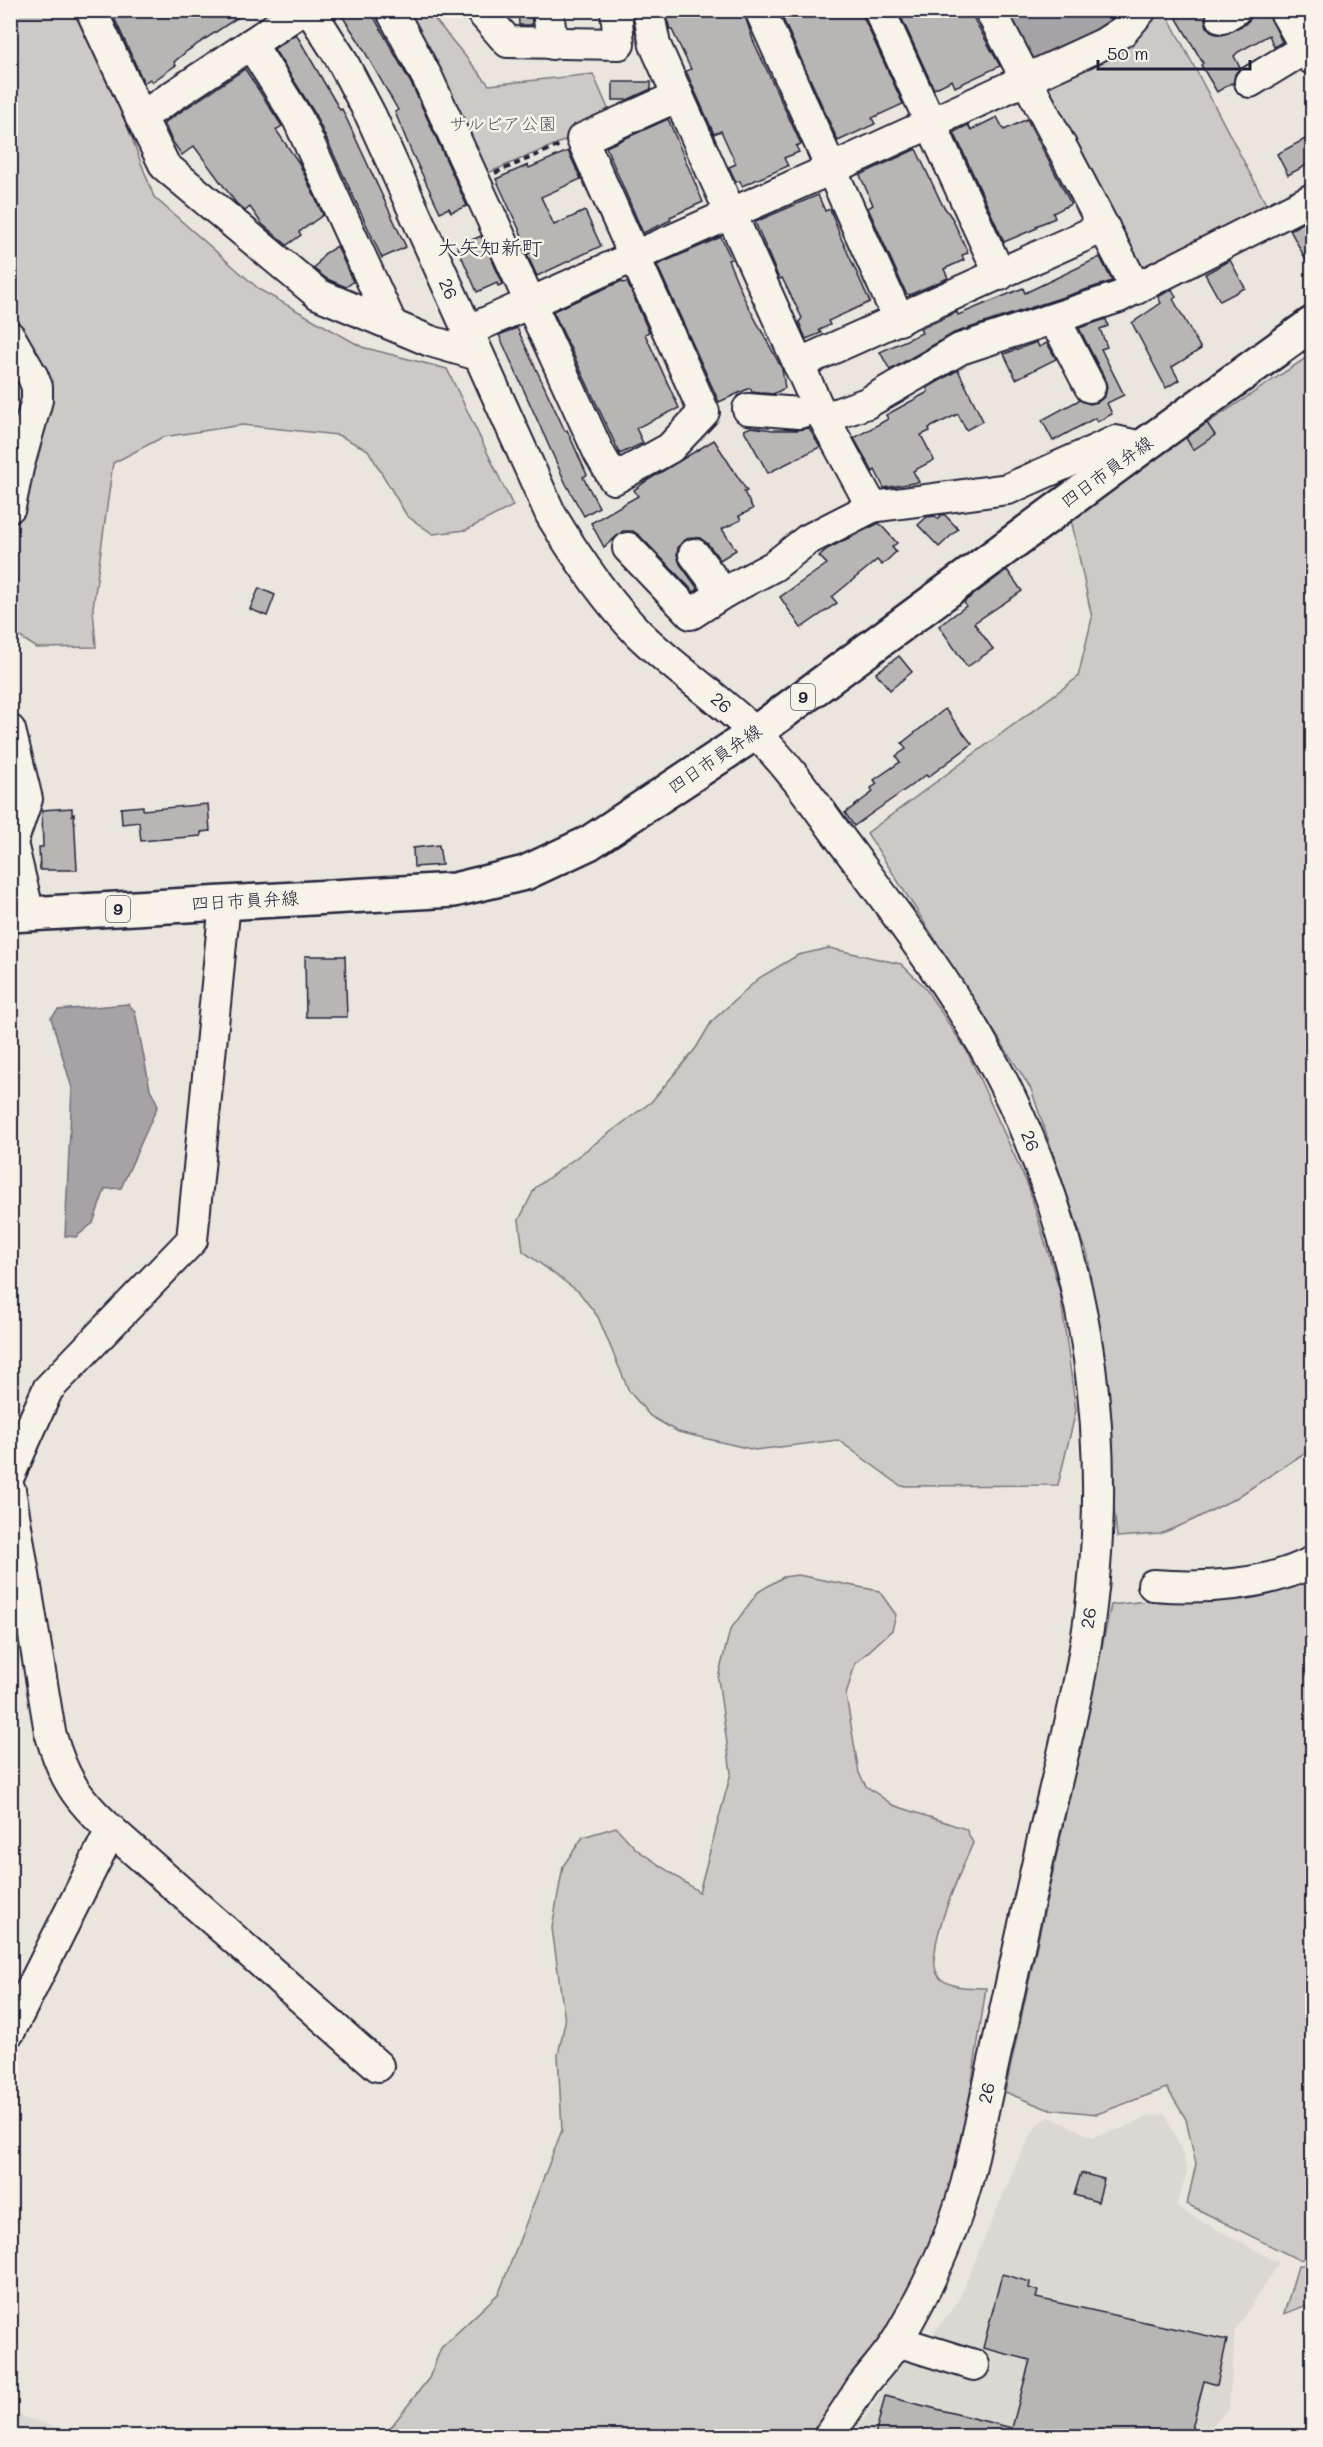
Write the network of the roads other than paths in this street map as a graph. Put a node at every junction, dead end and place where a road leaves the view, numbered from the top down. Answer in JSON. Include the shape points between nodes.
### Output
{"nodes":[{"id":1,"x":91,"y":10,"type":"edge"},
{"id":2,"x":302,"y":10,"type":"edge"},
{"id":3,"x":310,"y":10,"type":"edge"},
{"id":4,"x":391,"y":10,"type":"edge"},
{"id":5,"x":480,"y":10,"type":"edge"},
{"id":6,"x":548,"y":10,"type":"edge"},
{"id":7,"x":616,"y":10,"type":"edge"},
{"id":8,"x":648,"y":10,"type":"edge"},
{"id":9,"x":759,"y":10,"type":"edge"},
{"id":10,"x":879,"y":10,"type":"edge"},
{"id":11,"x":990,"y":10,"type":"edge"},
{"id":12,"x":1141,"y":10,"type":"edge"},
{"id":13,"x":1284,"y":10,"type":"edge"},
{"id":14,"x":257,"y":29,"type":"edge"},
{"id":15,"x":552,"y":44,"type":"junction"},
{"id":16,"x":1309,"y":54,"type":"edge"},
{"id":17,"x":1026,"y":79,"type":"junction"},
{"id":18,"x":1250,"y":82,"type":"dead end"},
{"id":19,"x":678,"y":96,"type":"junction"},
{"id":20,"x":141,"y":117,"type":"junction"},
{"id":21,"x":930,"y":123,"type":"junction"},
{"id":22,"x":831,"y":169,"type":"junction"},
{"id":23,"x":1312,"y":199,"type":"edge"},
{"id":24,"x":731,"y":214,"type":"junction"},
{"id":25,"x":1104,"y":227,"type":"junction"},
{"id":26,"x":635,"y":257,"type":"junction"},
{"id":27,"x":1000,"y":275,"type":"junction"},
{"id":28,"x":1136,"y":289,"type":"junction"},
{"id":29,"x":530,"y":303,"type":"junction"},
{"id":30,"x":899,"y":320,"type":"junction"},
{"id":31,"x":1051,"y":320,"type":"junction"},
{"id":32,"x":391,"y":323,"type":"junction"},
{"id":33,"x":1312,"y":324,"type":"edge"},
{"id":34,"x":10,"y":337,"type":"edge"},
{"id":35,"x":473,"y":343,"type":"junction"},
{"id":36,"x":798,"y":364,"type":"junction"},
{"id":37,"x":1090,"y":387,"type":"dead end"},
{"id":38,"x":748,"y":409,"type":"dead end"},
{"id":39,"x":822,"y":412,"type":"junction"},
{"id":40,"x":1142,"y":447,"type":"junction"},
{"id":41,"x":14,"y":466,"type":"edge"},
{"id":42,"x":10,"y":507,"type":"edge"},
{"id":43,"x":872,"y":507,"type":"junction"},
{"id":44,"x":628,"y":548,"type":"dead end"},
{"id":45,"x":694,"y":554,"type":"dead end"},
{"id":46,"x":725,"y":592,"type":"junction"},
{"id":47,"x":10,"y":730,"type":"edge"},
{"id":48,"x":755,"y":733,"type":"junction"},
{"id":49,"x":225,"y":902,"type":"junction"},
{"id":50,"x":20,"y":915,"type":"edge"},
{"id":51,"x":10,"y":1474,"type":"edge"},
{"id":52,"x":10,"y":1490,"type":"edge"},
{"id":53,"x":1312,"y":1562,"type":"edge"},
{"id":54,"x":1153,"y":1585,"type":"dead end"},
{"id":55,"x":111,"y":1830,"type":"junction"},
{"id":56,"x":10,"y":2031,"type":"edge"},
{"id":57,"x":378,"y":2066,"type":"dead end"},
{"id":58,"x":897,"y":2341,"type":"junction"},
{"id":59,"x":974,"y":2365,"type":"dead end"},
{"id":60,"x":829,"y":2436,"type":"edge"}],
"edges":[{"from":1,"to":20,"type":"street"},
{"from":2,"to":14,"type":"street"},
{"from":3,"to":35,"type":"street","name":"26","via":[[371,116]]},
{"from":4,"to":29,"type":"street","via":[[428,79]]},
{"from":5,"to":15,"type":"street","via":[[508,42]]},
{"from":6,"to":15,"type":"street"},
{"from":7,"to":15,"type":"street","via":[[619,44]]},
{"from":8,"to":19,"type":"street","via":[[655,45]]},
{"from":9,"to":22,"type":"street"},
{"from":10,"to":21,"type":"street"},
{"from":11,"to":17,"type":"street"},
{"from":12,"to":17,"type":"street","via":[[1103,44]]},
{"from":13,"to":16,"type":"street"},
{"from":14,"to":20,"type":"street"},
{"from":14,"to":32,"type":"street"},
{"from":16,"to":18,"type":"street"},
{"from":17,"to":21,"type":"street"},
{"from":17,"to":25,"type":"street"},
{"from":19,"to":24,"type":"street"},
{"from":19,"to":26,"type":"street","via":[[582,139]]},
{"from":20,"to":32,"type":"street","via":[[165,166],[318,294]]},
{"from":21,"to":22,"type":"street"},
{"from":21,"to":27,"type":"street"},
{"from":22,"to":24,"type":"street"},
{"from":22,"to":30,"type":"street"},
{"from":23,"to":28,"type":"street"},
{"from":24,"to":26,"type":"street"},
{"from":24,"to":36,"type":"street"},
{"from":25,"to":27,"type":"street"},
{"from":25,"to":28,"type":"street"},
{"from":26,"to":29,"type":"street"},
{"from":26,"to":29,"type":"street","via":[[704,412],[670,448],[614,479]]},
{"from":27,"to":30,"type":"street"},
{"from":28,"to":31,"type":"street"},
{"from":29,"to":35,"type":"street"},
{"from":30,"to":36,"type":"street"},
{"from":31,"to":37,"type":"street","via":[[1064,335]]},
{"from":31,"to":39,"type":"street","via":[[960,350],[867,403]]},
{"from":32,"to":35,"type":"street","via":[[430,341]]},
{"from":33,"to":40,"type":"main road","name":"四日市員弁線","number":"9"},
{"from":34,"to":41,"type":"street","via":[[33,377],[37,393],[34,415]]},
{"from":35,"to":48,"type":"street","name":"26","via":[[551,515],[584,569],[640,634]]},
{"from":36,"to":39,"type":"street"},
{"from":38,"to":39,"type":"street"},
{"from":39,"to":43,"type":"street"},
{"from":40,"to":43,"type":"street","via":[[1116,441],[1008,489]]},
{"from":40,"to":48,"type":"main road","name":"四日市員弁線","number":"9"},
{"from":41,"to":42,"type":"street"},
{"from":43,"to":46,"type":"street","via":[[807,540],[774,566]]},
{"from":44,"to":46,"type":"street","via":[[691,614]]},
{"from":45,"to":46,"type":"street"},
{"from":47,"to":50,"type":"street","via":[[27,799],[12,843]]},
{"from":48,"to":49,"type":"main road","name":"四日市員弁線","number":"9","via":[[589,843],[525,873],[454,890]]},
{"from":48,"to":58,"type":"street","name":"26","via":[[792,772],[935,967],[978,1036],[1020,1116],[1045,1180],[1075,1279],[1098,1423],[1098,1531],[1091,1611],[1074,1705],[961,2208],[943,2255]]},
{"from":49,"to":50,"type":"main road","name":"四日市員弁線","number":"9"},
{"from":49,"to":51,"type":"street","via":[[192,1240],[48,1389]]},
{"from":52,"to":55,"type":"street","via":[[53,1743],[73,1789]]},
{"from":53,"to":54,"type":"street","via":[[1246,1582],[1190,1588]]},
{"from":55,"to":56,"type":"street"},
{"from":55,"to":57,"type":"street"},
{"from":58,"to":59,"type":"street"},
{"from":58,"to":60,"type":"street","name":"26"}]}
